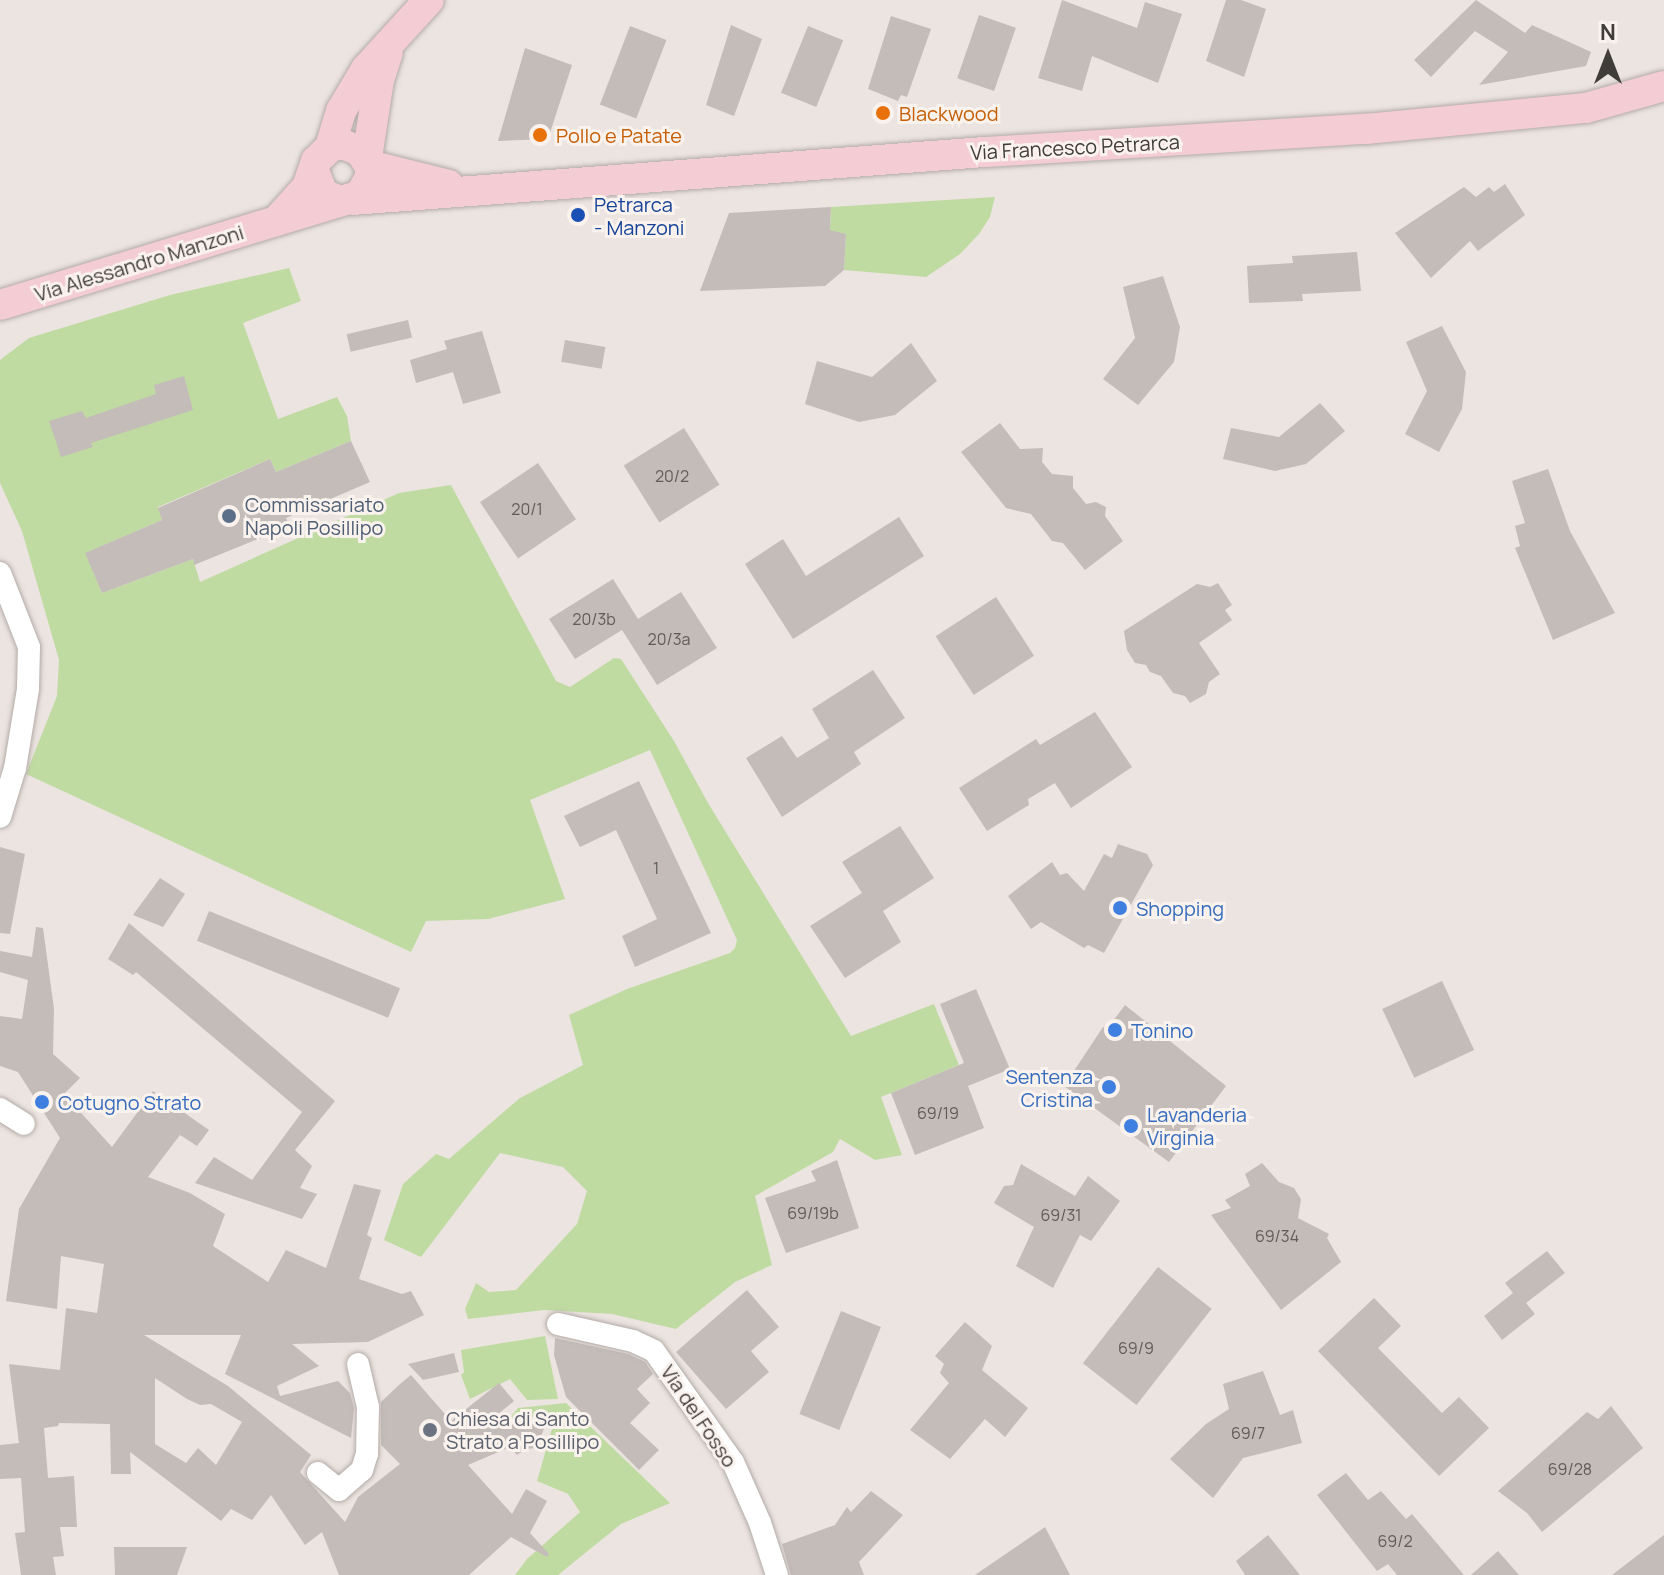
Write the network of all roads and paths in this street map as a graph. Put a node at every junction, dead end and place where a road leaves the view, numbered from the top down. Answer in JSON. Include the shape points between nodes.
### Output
{"nodes":[{"id":1,"x":429,"y":0,"type":"edge"},
{"id":2,"x":396,"y":36,"type":"junction"},
{"id":3,"x":1664,"y":86,"type":"edge"},
{"id":4,"x":322,"y":159,"type":"junction"},
{"id":5,"x":368,"y":162,"type":"junction"},
{"id":6,"x":484,"y":189,"type":"junction"},
{"id":7,"x":349,"y":200,"type":"junction"},
{"id":8,"x":277,"y":220,"type":"junction"},
{"id":9,"x":0,"y":305,"type":"edge"},
{"id":10,"x":0,"y":573,"type":"edge"},
{"id":11,"x":0,"y":817,"type":"edge"},
{"id":12,"x":0,"y":1109,"type":"edge"},
{"id":13,"x":24,"y":1124,"type":"dead end"},
{"id":14,"x":558,"y":1324,"type":"dead end"},
{"id":15,"x":358,"y":1364,"type":"dead end"},
{"id":16,"x":318,"y":1473,"type":"dead end"},
{"id":17,"x":777,"y":1575,"type":"edge"}],
"edges":[{"from":1,"to":2,"type":"street","name":"Via Alessandro Manzoni"},
{"from":2,"to":4,"type":"street","name":"Via Alessandro Manzoni","via":[[347,97]]},
{"from":2,"to":5,"type":"street","name":"Via Alessandro Manzoni","via":[[384,61]]},
{"from":3,"to":6,"type":"street","name":"Via Francesco Petrarca","via":[[1586,108],[1429,124]]},
{"from":4,"to":5,"type":"street","via":[[352,146]]},
{"from":4,"to":7,"type":"street","via":[[323,194]]},
{"from":4,"to":8,"type":"street","name":"Via Alessandro Manzoni","via":[[307,187]]},
{"from":5,"to":6,"type":"street","name":"Via Francesco Petrarca","via":[[442,184]]},
{"from":5,"to":7,"type":"street","via":[[367,187]]},
{"from":6,"to":7,"type":"street","name":"Via Francesco Petrarca"},
{"from":7,"to":8,"type":"street","name":"Via Alessandro Manzoni"},
{"from":8,"to":9,"type":"street","name":"Via Alessandro Manzoni"},
{"from":10,"to":11,"type":"street","via":[[29,647],[15,768]]},
{"from":12,"to":13,"type":"street"},
{"from":14,"to":17,"type":"street","name":"Via del Fosso","via":[[654,1351],[733,1462]]},
{"from":15,"to":16,"type":"street","via":[[368,1407],[362,1470],[339,1490]]}]}
